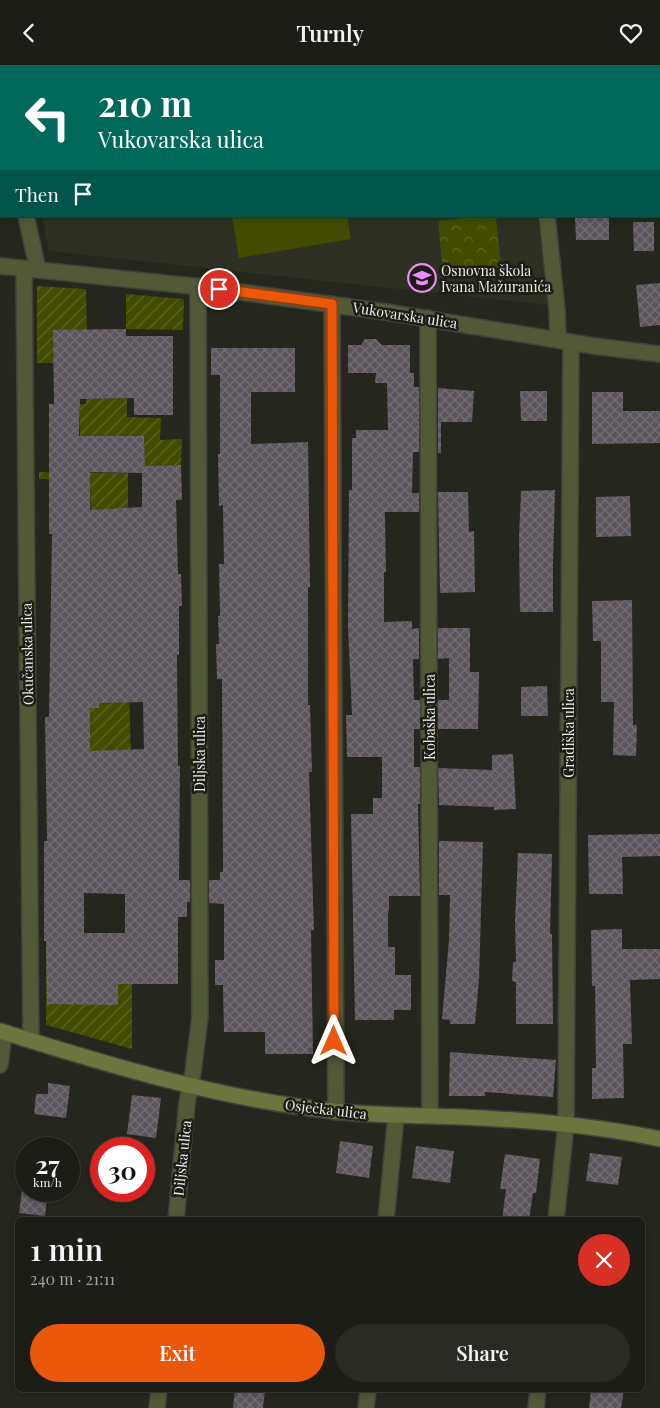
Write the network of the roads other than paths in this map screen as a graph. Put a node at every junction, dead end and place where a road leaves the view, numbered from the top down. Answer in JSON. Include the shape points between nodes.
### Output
{"nodes":[{"id":1,"x":26,"y":217,"type":"edge"},
{"id":2,"x":547,"y":217,"type":"edge"},
{"id":3,"x":0,"y":266,"type":"edge"},
{"id":4,"x":31,"y":270,"type":"junction"},
{"id":5,"x":198,"y":286,"type":"junction"},
{"id":6,"x":332,"y":304,"type":"junction"},
{"id":7,"x":428,"y":318,"type":"junction"},
{"id":8,"x":564,"y":341,"type":"junction"},
{"id":9,"x":660,"y":354,"type":"edge"},
{"id":10,"x":2,"y":1032,"type":"edge"},
{"id":11,"x":31,"y":1040,"type":"junction"},
{"id":12,"x":0,"y":1065,"type":"edge"},
{"id":13,"x":191,"y":1085,"type":"junction"},
{"id":14,"x":336,"y":1112,"type":"junction"},
{"id":15,"x":396,"y":1116,"type":"junction"},
{"id":16,"x":430,"y":1116,"type":"junction"},
{"id":17,"x":566,"y":1124,"type":"junction"},
{"id":18,"x":660,"y":1139,"type":"edge"},
{"id":19,"x":176,"y":1217,"type":"edge"},
{"id":20,"x":386,"y":1217,"type":"edge"},
{"id":21,"x":556,"y":1217,"type":"edge"},
{"id":22,"x":159,"y":1392,"type":"edge"},
{"id":23,"x":368,"y":1392,"type":"edge"},
{"id":24,"x":538,"y":1392,"type":"edge"},
{"id":25,"x":157,"y":1408,"type":"edge"},
{"id":26,"x":366,"y":1408,"type":"edge"},
{"id":27,"x":536,"y":1408,"type":"edge"}],
"edges":[{"from":1,"to":4,"type":"street","name":"Okučanska ulica"},
{"from":2,"to":8,"type":"street","name":"Gradiška ulica","via":[[557,310]]},
{"from":3,"to":4,"type":"street","name":"Vukovarska ulica"},
{"from":4,"to":5,"type":"street","name":"Vukovarska ulica"},
{"from":4,"to":11,"type":"street","name":"Okučanska ulica"},
{"from":5,"to":6,"type":"street","name":"Vukovarska ulica"},
{"from":5,"to":13,"type":"street","name":"Diljska ulica","via":[[200,1017]]},
{"from":6,"to":7,"type":"street","name":"Vukovarska ulica"},
{"from":6,"to":14,"type":"street"},
{"from":7,"to":8,"type":"street","name":"Vukovarska ulica"},
{"from":7,"to":16,"type":"street","name":"Kobaška ulica"},
{"from":8,"to":9,"type":"street","name":"Vukovarska ulica"},
{"from":8,"to":17,"type":"street","name":"Gradiška ulica"},
{"from":10,"to":11,"type":"street","name":"Osječka ulica"},
{"from":10,"to":12,"type":"street"},
{"from":11,"to":13,"type":"street","name":"Osječka ulica"},
{"from":13,"to":14,"type":"street","name":"Osječka ulica"},
{"from":13,"to":19,"type":"street","name":"Diljska ulica"},
{"from":14,"to":15,"type":"street","name":"Osječka ulica"},
{"from":15,"to":16,"type":"street","name":"Osječka ulica"},
{"from":15,"to":20,"type":"street"},
{"from":16,"to":17,"type":"street","name":"Osječka ulica"},
{"from":17,"to":18,"type":"street","name":"Osječka ulica"},
{"from":17,"to":21,"type":"street","name":"Gradiška ulica"},
{"from":22,"to":25,"type":"street"},
{"from":23,"to":26,"type":"street"},
{"from":24,"to":27,"type":"street"}]}
